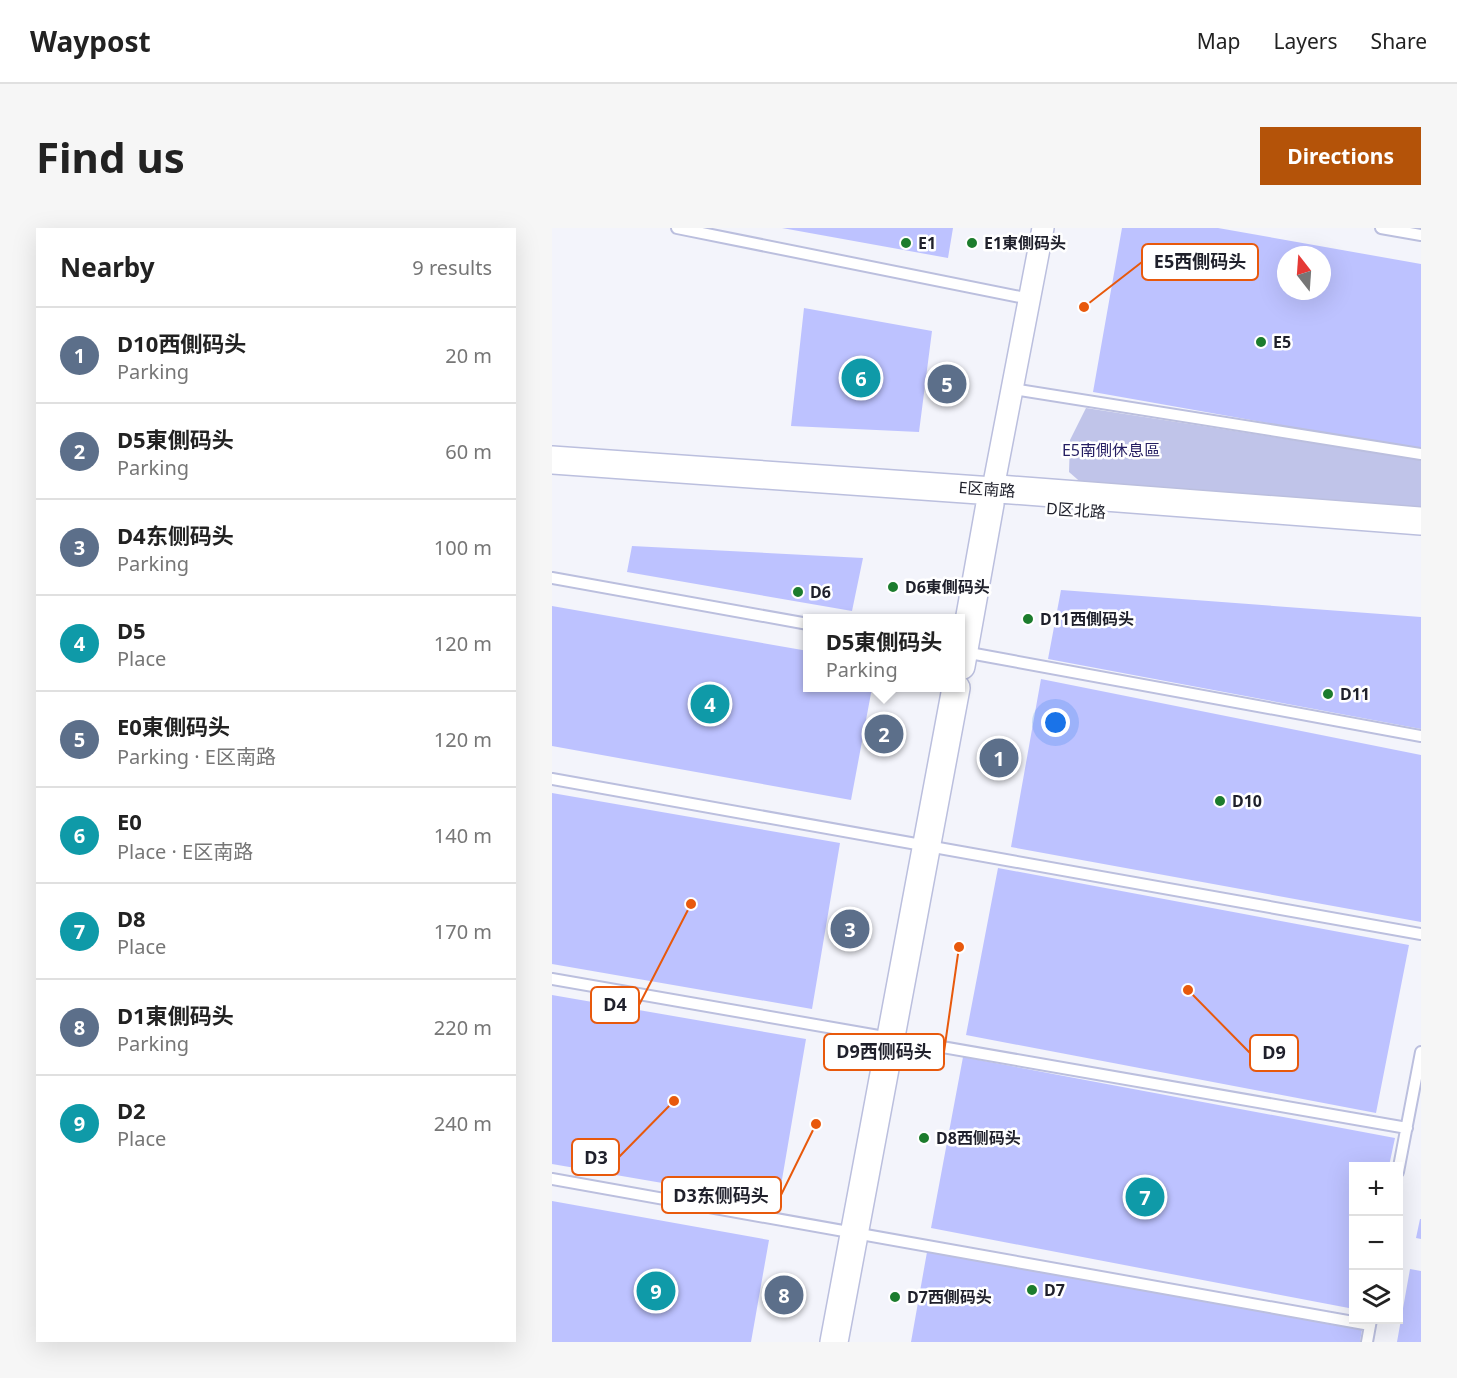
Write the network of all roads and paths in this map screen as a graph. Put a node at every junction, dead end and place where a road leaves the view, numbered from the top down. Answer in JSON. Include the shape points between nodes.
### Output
{"nodes":[{"id":1,"x":677,"y":228,"type":"edge"},
{"id":2,"x":1043,"y":228,"type":"edge"},
{"id":3,"x":1382,"y":228,"type":"edge"},
{"id":4,"x":1421,"y":235,"type":"edge"},
{"id":5,"x":1030,"y":299,"type":"junction"},
{"id":6,"x":1012,"y":389,"type":"junction"},
{"id":7,"x":1421,"y":454,"type":"edge"},
{"id":8,"x":552,"y":460,"type":"edge"},
{"id":9,"x":552,"y":476,"type":"edge"},
{"id":10,"x":992,"y":497,"type":"junction"},
{"id":11,"x":1421,"y":521,"type":"edge"},
{"id":12,"x":1421,"y":537,"type":"edge"},
{"id":13,"x":552,"y":578,"type":"edge"},
{"id":14,"x":803,"y":623,"type":"edge"},
{"id":15,"x":965,"y":636,"type":"edge"},
{"id":16,"x":965,"y":658,"type":"edge"},
{"id":17,"x":955,"y":692,"type":"edge"},
{"id":18,"x":1421,"y":736,"type":"edge"},
{"id":19,"x":552,"y":779,"type":"edge"},
{"id":20,"x":926,"y":846,"type":"junction"},
{"id":21,"x":1421,"y":934,"type":"edge"},
{"id":22,"x":552,"y":980,"type":"edge"},
{"id":23,"x":890,"y":1039,"type":"junction"},
{"id":24,"x":1421,"y":1052,"type":"edge"},
{"id":25,"x":1407,"y":1128,"type":"junction"},
{"id":26,"x":1400,"y":1162,"type":"edge"},
{"id":27,"x":552,"y":1179,"type":"edge"},
{"id":28,"x":854,"y":1233,"type":"junction"},
{"id":29,"x":1349,"y":1318,"type":"edge"},
{"id":30,"x":1370,"y":1324,"type":"edge"},
{"id":31,"x":834,"y":1342,"type":"edge"},
{"id":32,"x":1367,"y":1342,"type":"edge"}],
"edges":[{"from":1,"to":5,"type":"lane"},
{"from":2,"to":5,"type":"street"},
{"from":3,"to":4,"type":"lane"},
{"from":5,"to":6,"type":"street"},
{"from":6,"to":7,"type":"lane"},
{"from":6,"to":10,"type":"street"},
{"from":8,"to":10,"type":"street","name":"E区南路"},
{"from":9,"to":10,"type":"street","name":"D区北路","via":[[946,500]]},
{"from":10,"to":11,"type":"street","name":"E区南路","via":[[1011,490]]},
{"from":10,"to":12,"type":"street","name":"D区北路"},
{"from":10,"to":15,"type":"street"},
{"from":13,"to":14,"type":"lane"},
{"from":16,"to":18,"type":"lane"},
{"from":17,"to":20,"type":"street"},
{"from":19,"to":20,"type":"lane"},
{"from":20,"to":21,"type":"lane"},
{"from":20,"to":23,"type":"street"},
{"from":22,"to":23,"type":"lane"},
{"from":23,"to":25,"type":"lane"},
{"from":23,"to":28,"type":"street"},
{"from":24,"to":25,"type":"lane"},
{"from":25,"to":26,"type":"lane"},
{"from":27,"to":28,"type":"lane"},
{"from":28,"to":29,"type":"lane"},
{"from":28,"to":31,"type":"street"},
{"from":30,"to":32,"type":"lane"}]}
